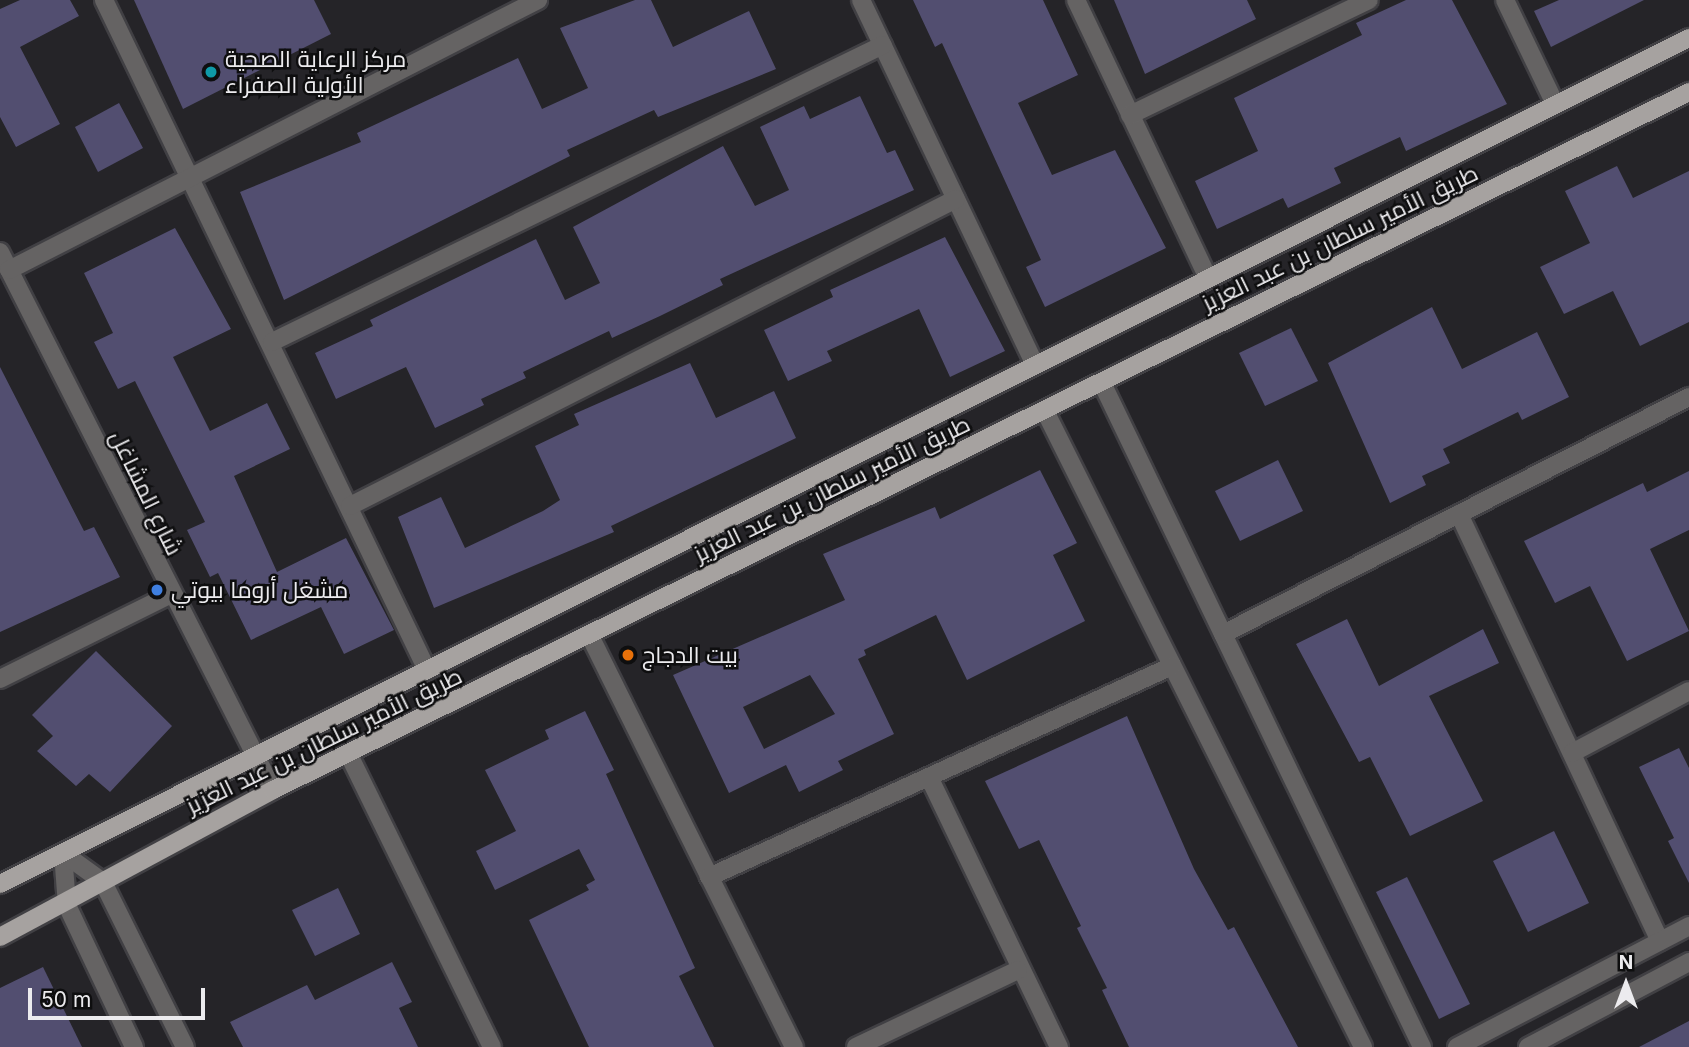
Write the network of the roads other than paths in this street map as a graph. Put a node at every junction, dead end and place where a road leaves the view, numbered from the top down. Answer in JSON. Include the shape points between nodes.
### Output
{"nodes":[{"id":1,"x":104,"y":0,"type":"edge"},
{"id":2,"x":538,"y":0,"type":"edge"},
{"id":3,"x":861,"y":0,"type":"edge"},
{"id":4,"x":1076,"y":0,"type":"edge"},
{"id":5,"x":1368,"y":0,"type":"edge"},
{"id":6,"x":1505,"y":0,"type":"edge"},
{"id":7,"x":512,"y":6,"type":"edge"},
{"id":8,"x":1689,"y":38,"type":"edge"},
{"id":9,"x":883,"y":45,"type":"junction"},
{"id":10,"x":1689,"y":92,"type":"edge"},
{"id":11,"x":1556,"y":104,"type":"junction"},
{"id":12,"x":1130,"y":115,"type":"junction"},
{"id":13,"x":194,"y":178,"type":"junction"},
{"id":14,"x":956,"y":199,"type":"junction"},
{"id":15,"x":0,"y":252,"type":"edge"},
{"id":16,"x":9,"y":270,"type":"junction"},
{"id":17,"x":1208,"y":278,"type":"junction"},
{"id":18,"x":272,"y":342,"type":"junction"},
{"id":19,"x":1035,"y":365,"type":"junction"},
{"id":20,"x":1102,"y":383,"type":"junction"},
{"id":21,"x":1689,"y":397,"type":"edge"},
{"id":22,"x":1045,"y":411,"type":"junction"},
{"id":23,"x":349,"y":506,"type":"junction"},
{"id":24,"x":1459,"y":514,"type":"junction"},
{"id":25,"x":169,"y":595,"type":"junction"},
{"id":26,"x":1223,"y":634,"type":"junction"},
{"id":27,"x":590,"y":636,"type":"junction"},
{"id":28,"x":1172,"y":666,"type":"junction"},
{"id":29,"x":428,"y":670,"type":"junction"},
{"id":30,"x":0,"y":679,"type":"edge"},
{"id":31,"x":1689,"y":691,"type":"edge"},
{"id":32,"x":257,"y":753,"type":"junction"},
{"id":33,"x":1572,"y":753,"type":"junction"},
{"id":34,"x":349,"y":755,"type":"junction"},
{"id":35,"x":929,"y":777,"type":"junction"},
{"id":36,"x":273,"y":790,"type":"junction"},
{"id":37,"x":63,"y":853,"type":"junction"},
{"id":38,"x":709,"y":877,"type":"junction"},
{"id":39,"x":103,"y":881,"type":"junction"},
{"id":40,"x":0,"y":884,"type":"edge"},
{"id":41,"x":67,"y":905,"type":"junction"},
{"id":42,"x":1689,"y":926,"type":"edge"},
{"id":43,"x":0,"y":937,"type":"edge"},
{"id":44,"x":1660,"y":941,"type":"junction"},
{"id":45,"x":1689,"y":962,"type":"edge"},
{"id":46,"x":1018,"y":970,"type":"junction"},
{"id":47,"x":134,"y":1047,"type":"edge"},
{"id":48,"x":185,"y":1047,"type":"edge"},
{"id":49,"x":492,"y":1047,"type":"edge"},
{"id":50,"x":794,"y":1047,"type":"edge"},
{"id":51,"x":856,"y":1047,"type":"edge"},
{"id":52,"x":1059,"y":1047,"type":"edge"},
{"id":53,"x":1363,"y":1047,"type":"edge"},
{"id":54,"x":1422,"y":1047,"type":"edge"},
{"id":55,"x":1457,"y":1047,"type":"edge"},
{"id":56,"x":1528,"y":1047,"type":"edge"}],
"edges":[{"from":1,"to":13,"type":"street"},
{"from":2,"to":7,"type":"street"},
{"from":3,"to":9,"type":"street"},
{"from":4,"to":12,"type":"street"},
{"from":5,"to":12,"type":"street"},
{"from":6,"to":11,"type":"street"},
{"from":7,"to":13,"type":"street"},
{"from":8,"to":11,"type":"main road","name":"طريق الأمير سلطان بن عبد العزيز"},
{"from":9,"to":14,"type":"street"},
{"from":9,"to":18,"type":"street"},
{"from":10,"to":20,"type":"main road","name":"طريق الأمير سلطان بن عبد العزيز"},
{"from":11,"to":17,"type":"main road","name":"طريق الأمير سلطان بن عبد العزيز"},
{"from":12,"to":17,"type":"street"},
{"from":13,"to":16,"type":"street"},
{"from":13,"to":18,"type":"street"},
{"from":14,"to":19,"type":"street"},
{"from":14,"to":23,"type":"street"},
{"from":15,"to":16,"type":"street","name":"شارع المشاغل"},
{"from":16,"to":25,"type":"street","name":"شارع المشاغل"},
{"from":17,"to":19,"type":"main road","name":"طريق الأمير سلطان بن عبد العزيز"},
{"from":18,"to":23,"type":"street"},
{"from":19,"to":29,"type":"main road","name":"طريق الأمير سلطان بن عبد العزيز"},
{"from":20,"to":22,"type":"main road","name":"طريق الأمير سلطان بن عبد العزيز"},
{"from":20,"to":26,"type":"street"},
{"from":21,"to":24,"type":"street"},
{"from":22,"to":27,"type":"main road","name":"طريق الأمير سلطان بن عبد العزيز"},
{"from":22,"to":28,"type":"street"},
{"from":23,"to":29,"type":"street"},
{"from":24,"to":26,"type":"street"},
{"from":24,"to":33,"type":"street"},
{"from":25,"to":30,"type":"street"},
{"from":25,"to":32,"type":"street","name":"شارع المشاغل"},
{"from":26,"to":54,"type":"street"},
{"from":27,"to":34,"type":"main road","name":"طريق الأمير سلطان بن عبد العزيز"},
{"from":27,"to":38,"type":"street"},
{"from":28,"to":35,"type":"street"},
{"from":28,"to":53,"type":"street"},
{"from":29,"to":32,"type":"main road","name":"طريق الأمير سلطان بن عبد العزيز"},
{"from":31,"to":33,"type":"street"},
{"from":32,"to":36,"type":"street","name":"شارع المشاغل"},
{"from":32,"to":37,"type":"main road","name":"طريق الأمير سلطان بن عبد العزيز"},
{"from":33,"to":44,"type":"street"},
{"from":34,"to":36,"type":"main road","name":"طريق الأمير سلطان بن عبد العزيز"},
{"from":34,"to":49,"type":"street"},
{"from":35,"to":38,"type":"street"},
{"from":35,"to":46,"type":"street"},
{"from":36,"to":39,"type":"main road","name":"طريق الأمير سلطان بن عبد العزيز"},
{"from":37,"to":39,"type":"street"},
{"from":37,"to":40,"type":"main road","name":"طريق الأمير سلطان بن عبد العزيز"},
{"from":37,"to":41,"type":"street"},
{"from":38,"to":50,"type":"street"},
{"from":39,"to":41,"type":"main road","name":"طريق الأمير سلطان بن عبد العزيز"},
{"from":39,"to":48,"type":"street"},
{"from":41,"to":43,"type":"main road","name":"طريق الأمير سلطان بن عبد العزيز"},
{"from":41,"to":47,"type":"street"},
{"from":42,"to":44,"type":"street"},
{"from":44,"to":55,"type":"street"},
{"from":45,"to":56,"type":"street"},
{"from":46,"to":51,"type":"street"},
{"from":46,"to":52,"type":"street"}]}
